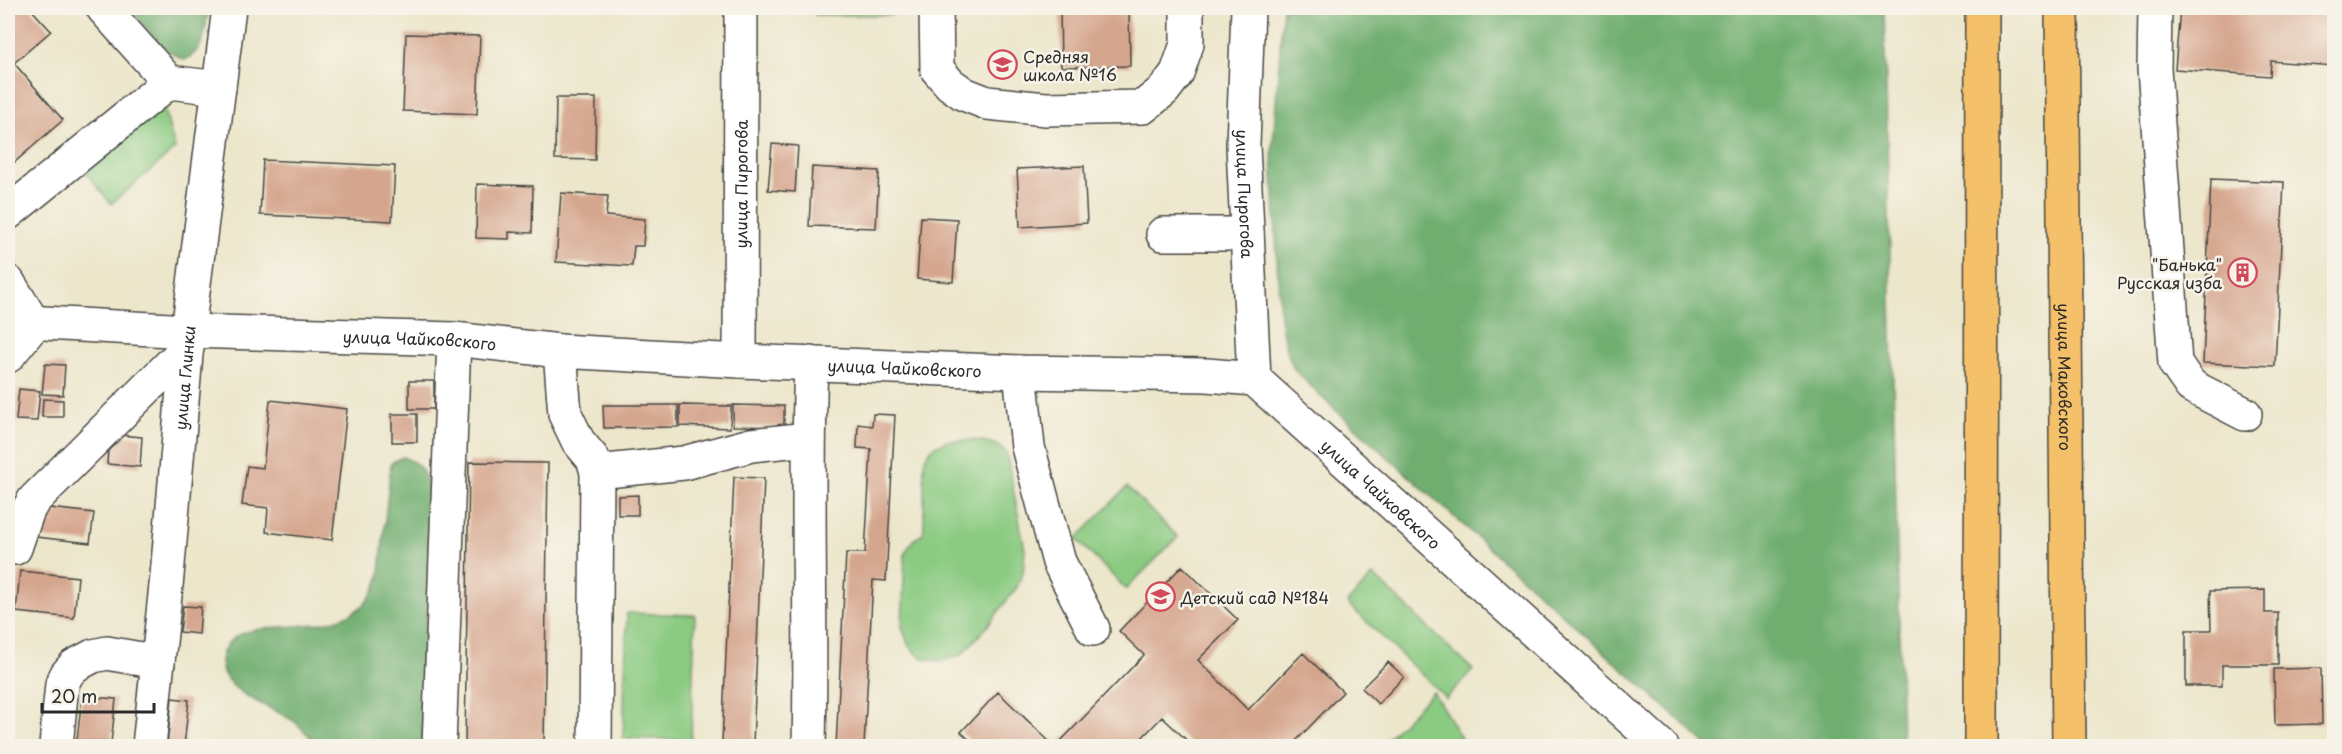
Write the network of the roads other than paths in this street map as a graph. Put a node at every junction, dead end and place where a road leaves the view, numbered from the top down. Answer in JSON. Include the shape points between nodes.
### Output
{"nodes":[{"id":1,"x":103,"y":8,"type":"edge"},
{"id":2,"x":229,"y":8,"type":"edge"},
{"id":3,"x":741,"y":8,"type":"edge"},
{"id":4,"x":936,"y":8,"type":"edge"},
{"id":5,"x":1187,"y":8,"type":"edge"},
{"id":6,"x":1248,"y":8,"type":"edge"},
{"id":7,"x":1982,"y":8,"type":"edge"},
{"id":8,"x":2062,"y":8,"type":"edge"},
{"id":9,"x":2155,"y":8,"type":"edge"},
{"id":10,"x":169,"y":81,"type":"junction"},
{"id":11,"x":219,"y":88,"type":"junction"},
{"id":12,"x":8,"y":213,"type":"edge"},
{"id":13,"x":1163,"y":234,"type":"dead end"},
{"id":14,"x":1247,"y":234,"type":"junction"},
{"id":15,"x":8,"y":282,"type":"edge"},
{"id":16,"x":21,"y":323,"type":"edge"},
{"id":17,"x":188,"y":339,"type":"junction"},
{"id":18,"x":454,"y":339,"type":"junction"},
{"id":19,"x":560,"y":351,"type":"junction"},
{"id":20,"x":8,"y":356,"type":"edge"},
{"id":21,"x":740,"y":361,"type":"junction"},
{"id":22,"x":811,"y":363,"type":"junction"},
{"id":23,"x":1020,"y":372,"type":"junction"},
{"id":24,"x":1254,"y":379,"type":"junction"},
{"id":25,"x":2245,"y":414,"type":"dead end"},
{"id":26,"x":808,"y":439,"type":"junction"},
{"id":27,"x":597,"y":472,"type":"junction"},
{"id":28,"x":15,"y":548,"type":"dead end"},
{"id":29,"x":1093,"y":629,"type":"dead end"},
{"id":30,"x":158,"y":662,"type":"junction"},
{"id":31,"x":56,"y":747,"type":"edge"},
{"id":32,"x":149,"y":747,"type":"edge"},
{"id":33,"x":440,"y":747,"type":"edge"},
{"id":34,"x":595,"y":747,"type":"edge"},
{"id":35,"x":809,"y":747,"type":"edge"},
{"id":36,"x":1661,"y":747,"type":"edge"},
{"id":37,"x":1980,"y":747,"type":"edge"},
{"id":38,"x":2069,"y":747,"type":"edge"}],
"edges":[{"from":1,"to":10,"type":"street"},
{"from":2,"to":11,"type":"street","name":"улица Глинки"},
{"from":3,"to":21,"type":"street","name":"улица Пирогова"},
{"from":4,"to":5,"type":"street","via":[[937,69],[950,84],[987,103],[1046,109],[1143,107],[1177,73],[1187,44]]},
{"from":6,"to":14,"type":"street","name":"улица Пирогова","via":[[1243,145]]},
{"from":7,"to":37,"type":"highway"},
{"from":8,"to":38,"type":"highway","name":"улица Маковского"},
{"from":9,"to":25,"type":"street","via":[[2154,68],[2175,363],[2191,386]]},
{"from":10,"to":11,"type":"street"},
{"from":10,"to":12,"type":"street"},
{"from":11,"to":17,"type":"street","name":"улица Глинки"},
{"from":13,"to":14,"type":"street"},
{"from":14,"to":24,"type":"street","name":"улица Пирогова"},
{"from":15,"to":16,"type":"street"},
{"from":16,"to":17,"type":"street","name":"улица Чайковского"},
{"from":16,"to":20,"type":"street"},
{"from":17,"to":18,"type":"street","name":"улица Чайковского"},
{"from":17,"to":28,"type":"street","via":[[34,500]]},
{"from":17,"to":30,"type":"street","name":"улица Глинки"},
{"from":18,"to":19,"type":"street","name":"улица Чайковского"},
{"from":18,"to":33,"type":"street"},
{"from":19,"to":21,"type":"street","name":"улица Чайковского"},
{"from":19,"to":27,"type":"street","via":[[565,414],[578,441],[594,459]]},
{"from":21,"to":22,"type":"street","name":"улица Чайковского"},
{"from":22,"to":23,"type":"street","name":"улица Чайковского"},
{"from":22,"to":26,"type":"street"},
{"from":23,"to":24,"type":"street","name":"улица Чайковского"},
{"from":23,"to":29,"type":"street","via":[[1028,447],[1059,562]]},
{"from":24,"to":36,"type":"street","name":"улица Чайковского"},
{"from":26,"to":27,"type":"street","via":[[751,445],[684,463]]},
{"from":26,"to":35,"type":"street"},
{"from":27,"to":34,"type":"street"},
{"from":30,"to":31,"type":"street","via":[[107,652],[74,666],[62,684]]},
{"from":30,"to":32,"type":"street","name":"улица Глинки"}]}
